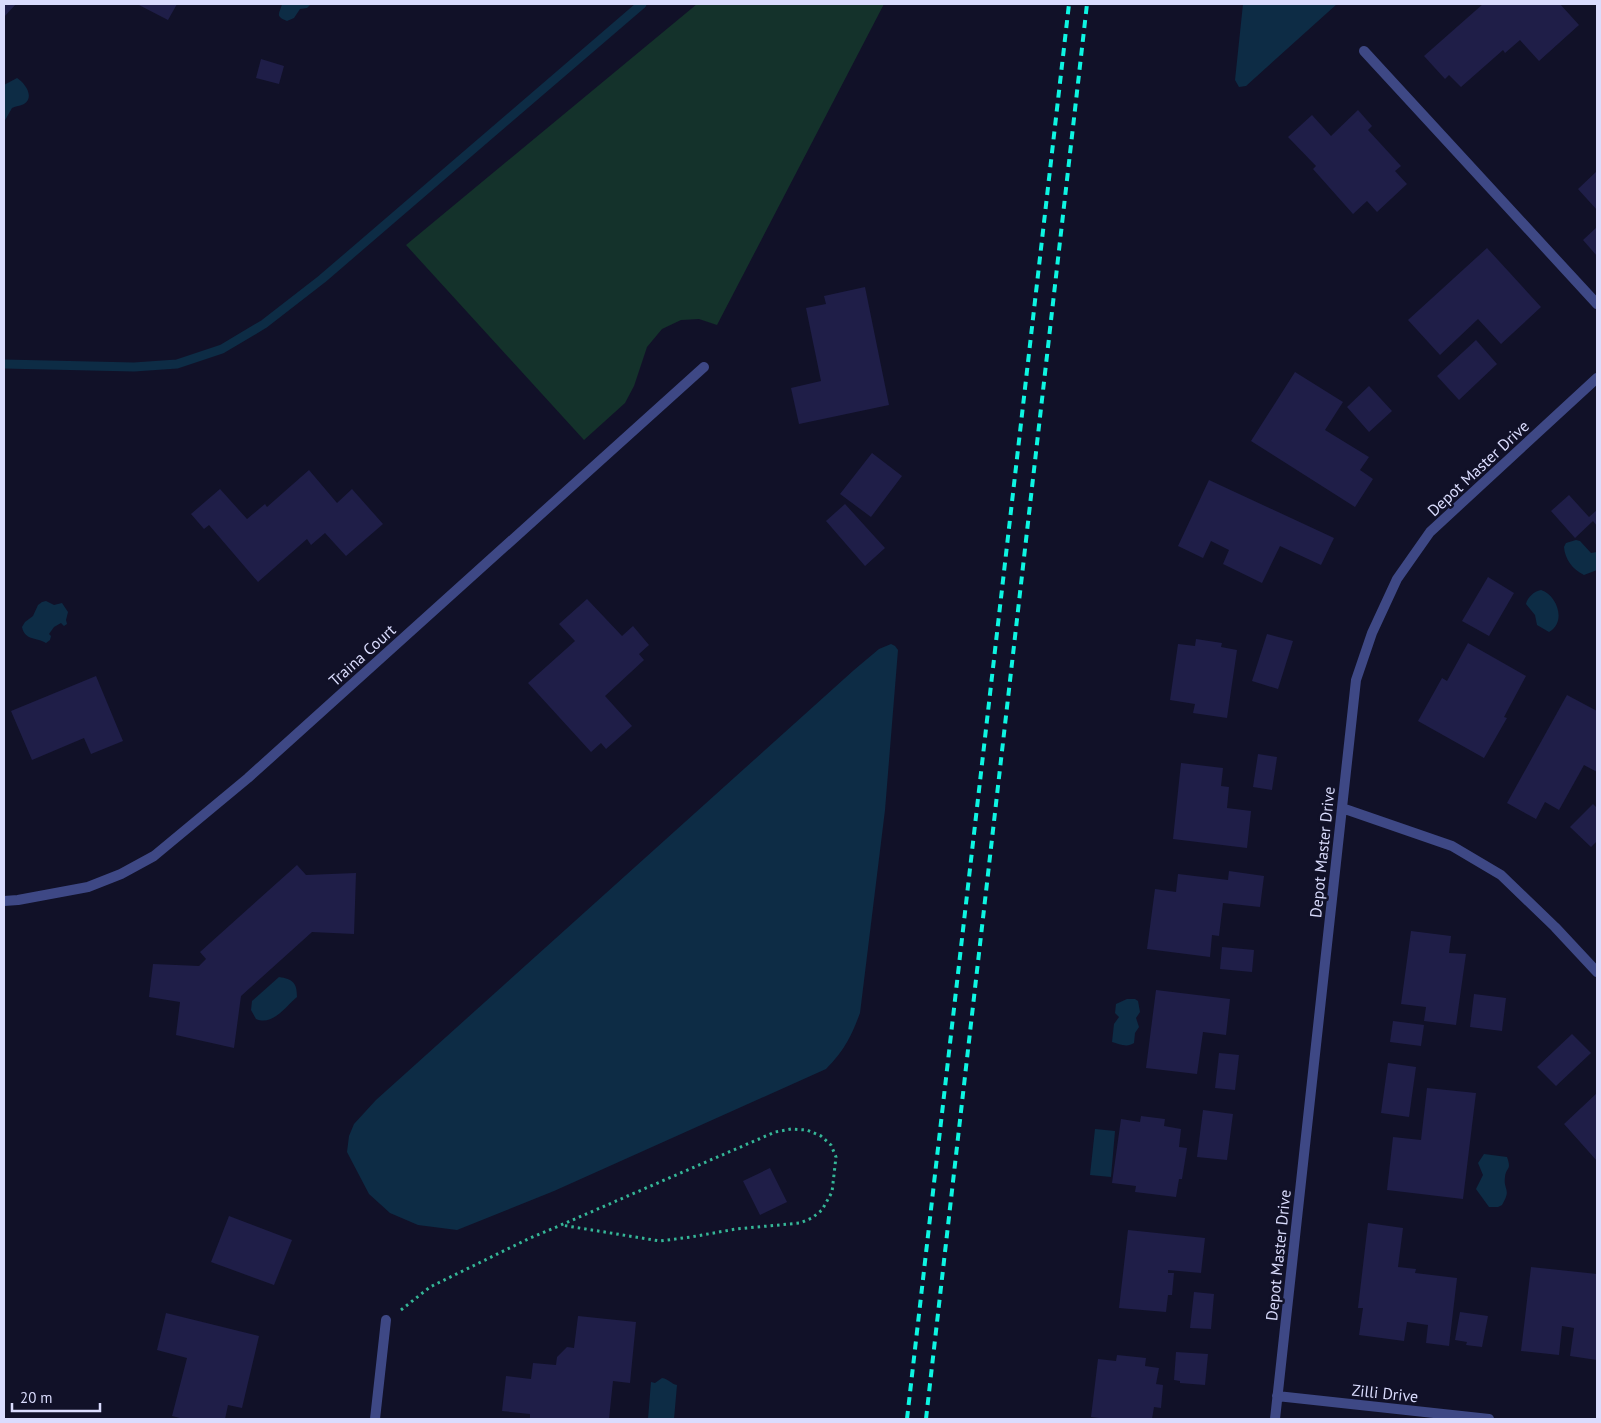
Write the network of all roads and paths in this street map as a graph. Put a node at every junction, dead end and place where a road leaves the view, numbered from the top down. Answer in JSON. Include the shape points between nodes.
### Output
{"nodes":[{"id":1,"x":1364,"y":51,"type":"dead end"},
{"id":2,"x":1597,"y":304,"type":"edge"},
{"id":3,"x":704,"y":366,"type":"dead end"},
{"id":4,"x":1597,"y":378,"type":"edge"},
{"id":5,"x":1342,"y":808,"type":"junction"},
{"id":6,"x":4,"y":901,"type":"edge"},
{"id":7,"x":1597,"y":972,"type":"edge"},
{"id":8,"x":561,"y":1224,"type":"junction"},
{"id":9,"x":386,"y":1320,"type":"joint"},
{"id":10,"x":1278,"y":1396,"type":"junction"},
{"id":11,"x":375,"y":1419,"type":"edge"},
{"id":12,"x":1275,"y":1419,"type":"edge"},
{"id":13,"x":1489,"y":1419,"type":"edge"}],
"edges":[{"from":1,"to":2,"type":"street"},
{"from":3,"to":6,"type":"street","name":"Traina Court","via":[[252,774],[154,856],[88,887]]},
{"from":4,"to":5,"type":"street","name":"Depot Master Drive","via":[[1430,532],[1397,579],[1372,633],[1356,680]]},
{"from":5,"to":7,"type":"street","via":[[1452,846],[1501,875]]},
{"from":5,"to":10,"type":"street","name":"Depot Master Drive"},
{"from":8,"to":8,"type":"path","via":[[775,1132],[807,1130],[822,1136],[836,1157],[832,1192],[822,1210],[800,1223],[660,1241]]},
{"from":8,"to":9,"type":"path","via":[[430,1287]]},
{"from":9,"to":11,"type":"street"},
{"from":10,"to":12,"type":"street","name":"Depot Master Drive"},
{"from":10,"to":13,"type":"street","name":"Zilli Drive"}]}
